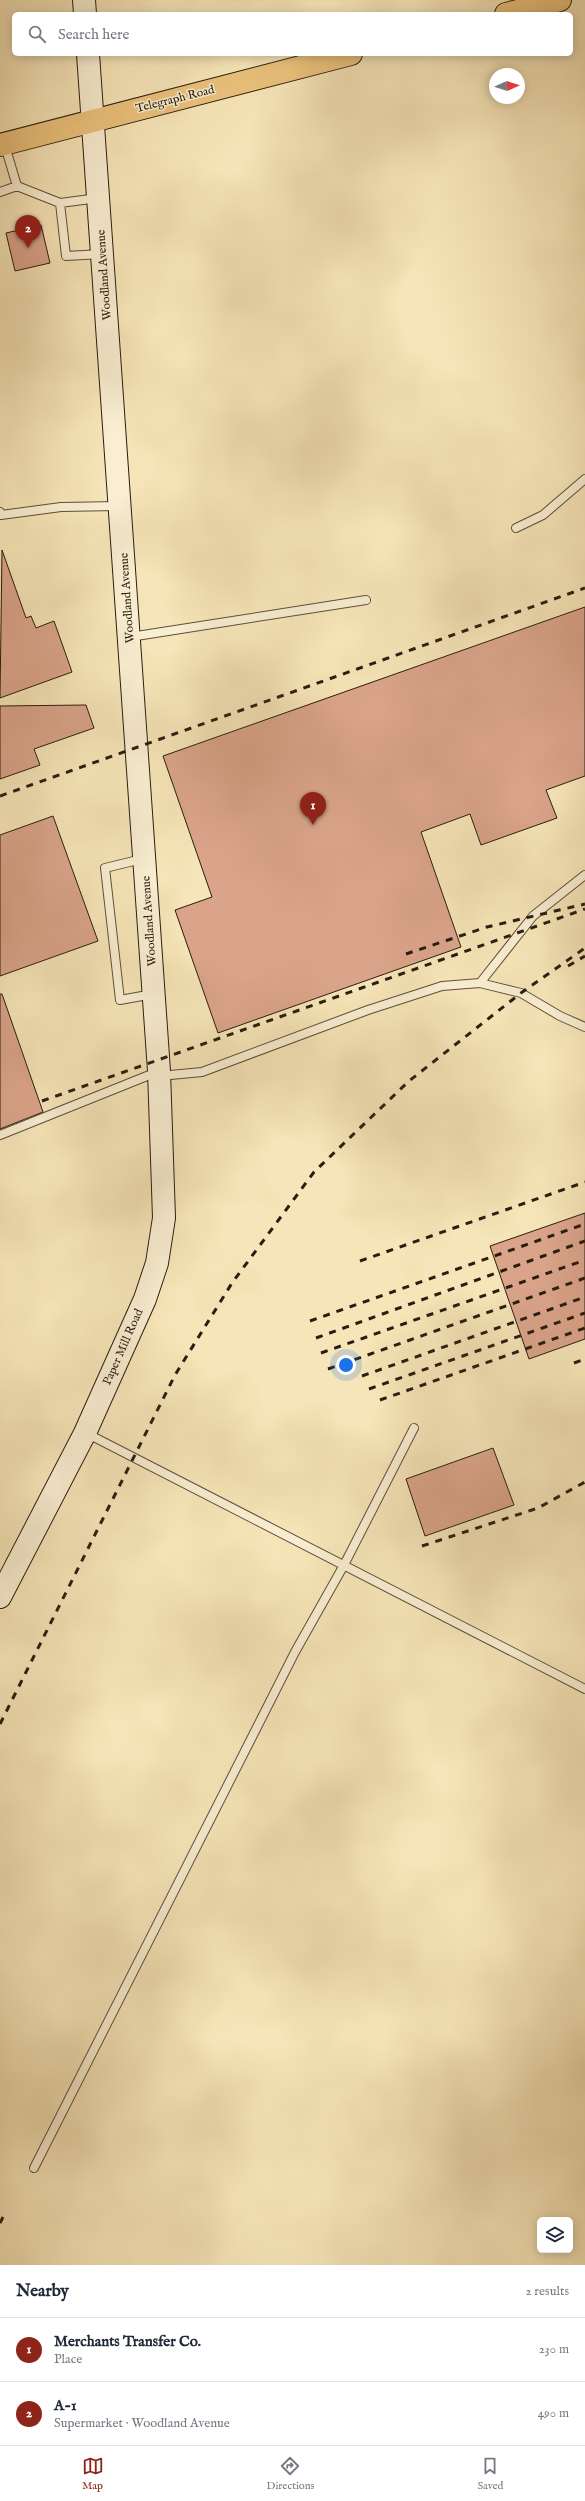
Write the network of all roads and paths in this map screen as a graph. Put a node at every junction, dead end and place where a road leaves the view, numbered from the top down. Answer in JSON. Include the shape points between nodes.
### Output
{"nodes":[{"id":1,"x":84,"y":0,"type":"edge"},
{"id":2,"x":560,"y":0,"type":"edge"},
{"id":3,"x":85,"y":12,"type":"edge"},
{"id":4,"x":514,"y":12,"type":"edge"},
{"id":5,"x":88,"y":56,"type":"edge"},
{"id":6,"x":343,"y":56,"type":"edge"},
{"id":7,"x":93,"y":120,"type":"junction"},
{"id":8,"x":2,"y":144,"type":"edge"},
{"id":9,"x":17,"y":186,"type":"junction"},
{"id":10,"x":0,"y":192,"type":"edge"},
{"id":11,"x":98,"y":198,"type":"junction"},
{"id":12,"x":60,"y":203,"type":"junction"},
{"id":13,"x":103,"y":254,"type":"junction"},
{"id":14,"x":585,"y":479,"type":"edge"},
{"id":15,"x":120,"y":506,"type":"junction"},
{"id":16,"x":0,"y":512,"type":"edge"},
{"id":17,"x":516,"y":528,"type":"dead end"},
{"id":18,"x":366,"y":600,"type":"dead end"},
{"id":19,"x":130,"y":637,"type":"junction"},
{"id":20,"x":145,"y":859,"type":"junction"},
{"id":21,"x":585,"y":875,"type":"edge"},
{"id":22,"x":480,"y":983,"type":"junction"},
{"id":23,"x":154,"y":994,"type":"junction"},
{"id":24,"x":585,"y":1027,"type":"edge"},
{"id":25,"x":160,"y":1073,"type":"junction"},
{"id":26,"x":0,"y":1134,"type":"edge"},
{"id":27,"x":414,"y":1428,"type":"dead end"},
{"id":28,"x":85,"y":1433,"type":"junction"},
{"id":29,"x":344,"y":1565,"type":"junction"},
{"id":30,"x":0,"y":1597,"type":"edge"},
{"id":31,"x":585,"y":1689,"type":"edge"},
{"id":32,"x":34,"y":2168,"type":"dead end"}],
"edges":[{"from":1,"to":3,"type":"street"},
{"from":2,"to":4,"type":"main road"},
{"from":5,"to":7,"type":"street","name":"Woodland Avenue"},
{"from":6,"to":7,"type":"main road","name":"Telegraph Road"},
{"from":7,"to":8,"type":"main road","name":"Telegraph Road"},
{"from":7,"to":11,"type":"street","name":"Woodland Avenue"},
{"from":8,"to":9,"type":"lane"},
{"from":9,"to":10,"type":"lane"},
{"from":9,"to":12,"type":"lane"},
{"from":11,"to":12,"type":"lane"},
{"from":11,"to":13,"type":"street","name":"Woodland Avenue"},
{"from":12,"to":13,"type":"lane","via":[[66,256]]},
{"from":13,"to":15,"type":"street","name":"Woodland Avenue"},
{"from":14,"to":17,"type":"lane","via":[[543,515]]},
{"from":15,"to":16,"type":"lane","via":[[61,507],[1,515]]},
{"from":15,"to":19,"type":"street","name":"Woodland Avenue"},
{"from":18,"to":19,"type":"lane"},
{"from":19,"to":20,"type":"street","name":"Woodland Avenue"},
{"from":20,"to":23,"type":"street","name":"Woodland Avenue"},
{"from":20,"to":23,"type":"lane","via":[[105,868],[120,1000]]},
{"from":21,"to":22,"type":"lane","via":[[533,916]]},
{"from":22,"to":24,"type":"lane","via":[[521,993],[560,1016]]},
{"from":22,"to":25,"type":"lane","via":[[442,986],[368,1010],[202,1072]]},
{"from":23,"to":25,"type":"street","name":"Woodland Avenue"},
{"from":25,"to":26,"type":"lane"},
{"from":25,"to":28,"type":"street","name":"Paper Mill Road","via":[[164,1218],[157,1263],[145,1300]]},
{"from":27,"to":29,"type":"lane"},
{"from":28,"to":29,"type":"lane"},
{"from":28,"to":30,"type":"street","name":"Paper Mill Road"},
{"from":29,"to":31,"type":"lane"},
{"from":29,"to":32,"type":"lane","via":[[295,1652]]}]}
